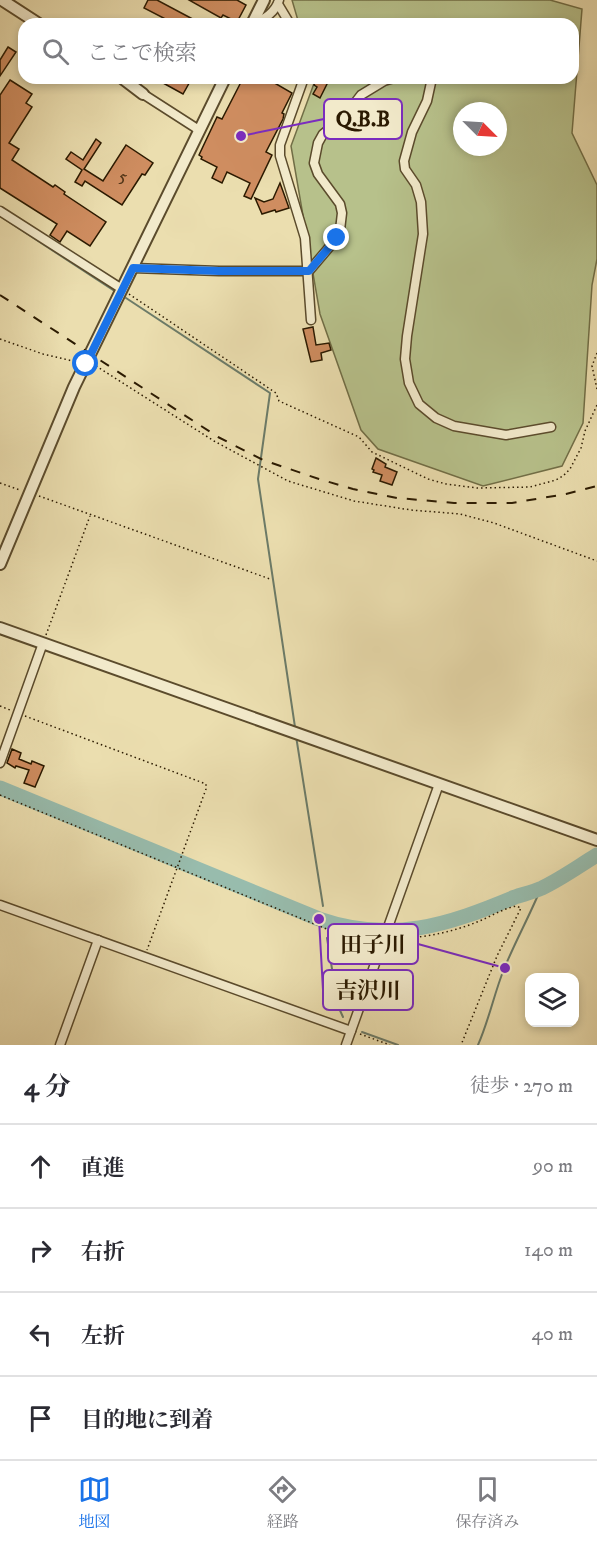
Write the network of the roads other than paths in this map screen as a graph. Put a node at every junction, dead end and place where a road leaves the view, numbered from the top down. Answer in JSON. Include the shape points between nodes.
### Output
{"nodes":[{"id":1,"x":2,"y":0,"type":"edge"},
{"id":2,"x":264,"y":0,"type":"edge"},
{"id":3,"x":279,"y":2,"type":"edge"},
{"id":4,"x":30,"y":18,"type":"edge"},
{"id":5,"x":255,"y":18,"type":"edge"},
{"id":6,"x":263,"y":18,"type":"edge"},
{"id":7,"x":287,"y":18,"type":"edge"},
{"id":8,"x":130,"y":84,"type":"edge"},
{"id":9,"x":222,"y":84,"type":"edge"},
{"id":10,"x":302,"y":84,"type":"edge"},
{"id":11,"x":379,"y":84,"type":"edge"},
{"id":12,"x":431,"y":84,"type":"edge"},
{"id":13,"x":143,"y":94,"type":"joint"},
{"id":14,"x":199,"y":130,"type":"junction"},
{"id":15,"x":0,"y":211,"type":"edge"},
{"id":16,"x":133,"y":268,"type":"junction"},
{"id":17,"x":309,"y":271,"type":"junction"},
{"id":18,"x":122,"y":289,"type":"junction"},
{"id":19,"x":311,"y":320,"type":"dead end"},
{"id":20,"x":551,"y":427,"type":"dead end"},
{"id":21,"x":0,"y":564,"type":"edge"},
{"id":22,"x":0,"y":628,"type":"edge"},
{"id":23,"x":43,"y":643,"type":"junction"},
{"id":24,"x":0,"y":762,"type":"edge"},
{"id":25,"x":439,"y":784,"type":"junction"},
{"id":26,"x":597,"y":840,"type":"edge"},
{"id":27,"x":0,"y":905,"type":"edge"},
{"id":28,"x":98,"y":940,"type":"junction"},
{"id":29,"x":351,"y":1031,"type":"junction"},
{"id":30,"x":60,"y":1045,"type":"edge"},
{"id":31,"x":346,"y":1045,"type":"edge"}],
"edges":[{"from":1,"to":4,"type":"street"},
{"from":2,"to":5,"type":"street"},
{"from":3,"to":6,"type":"street"},
{"from":3,"to":7,"type":"street"},
{"from":8,"to":13,"type":"street"},
{"from":9,"to":14,"type":"street"},
{"from":10,"to":17,"type":"street","via":[[280,145],[280,156],[305,238]]},
{"from":11,"to":17,"type":"street","via":[[360,95],[318,143],[318,174],[340,204],[342,213],[337,238]]},
{"from":12,"to":20,"type":"street","via":[[404,161],[422,202],[423,234],[407,336],[409,383],[419,404],[454,426],[506,435]]},
{"from":13,"to":14,"type":"street"},
{"from":14,"to":16,"type":"street"},
{"from":15,"to":18,"type":"street"},
{"from":16,"to":17,"type":"street"},
{"from":16,"to":18,"type":"street"},
{"from":17,"to":19,"type":"street"},
{"from":18,"to":21,"type":"street","via":[[55,431]]},
{"from":22,"to":23,"type":"street"},
{"from":23,"to":24,"type":"street"},
{"from":23,"to":25,"type":"street"},
{"from":25,"to":26,"type":"street"},
{"from":25,"to":29,"type":"street"},
{"from":27,"to":28,"type":"street"},
{"from":28,"to":29,"type":"street"},
{"from":28,"to":30,"type":"street"},
{"from":29,"to":31,"type":"street"}]}
